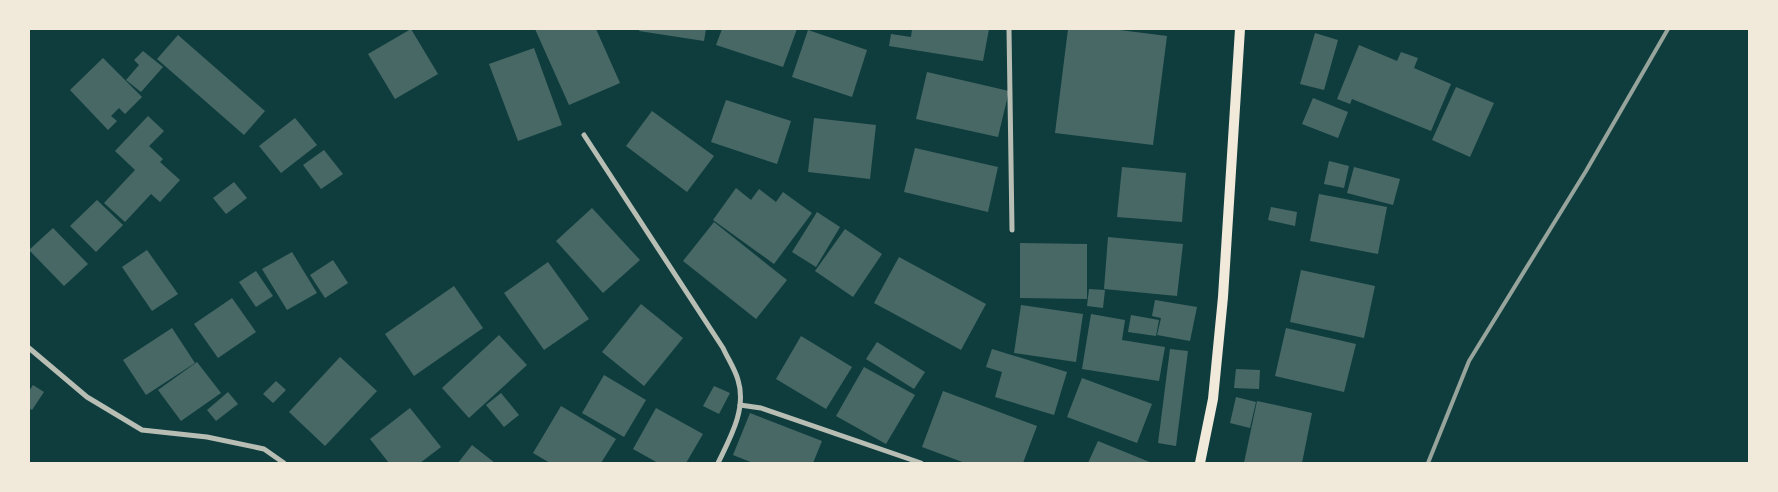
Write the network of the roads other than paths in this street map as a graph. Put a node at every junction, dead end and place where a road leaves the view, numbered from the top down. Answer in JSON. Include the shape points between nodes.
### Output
{"nodes":[{"id":1,"x":1009,"y":29,"type":"edge"},
{"id":2,"x":1240,"y":29,"type":"edge"},
{"id":3,"x":584,"y":135,"type":"dead end"},
{"id":4,"x":1012,"y":230,"type":"dead end"},
{"id":5,"x":29,"y":348,"type":"edge"},
{"id":6,"x":740,"y":405,"type":"junction"},
{"id":7,"x":284,"y":463,"type":"edge"},
{"id":8,"x":718,"y":463,"type":"edge"},
{"id":9,"x":921,"y":463,"type":"edge"},
{"id":10,"x":1200,"y":463,"type":"edge"}],
"edges":[{"from":1,"to":4,"type":"street"},
{"from":2,"to":10,"type":"main road","via":[[1223,297],[1213,399]]},
{"from":3,"to":6,"type":"street","via":[[723,348],[738,381]]},
{"from":5,"to":7,"type":"street","via":[[86,397],[142,430],[207,437],[264,449]]},
{"from":6,"to":8,"type":"street","via":[[734,428]]},
{"from":6,"to":9,"type":"street","via":[[760,408]]}]}
